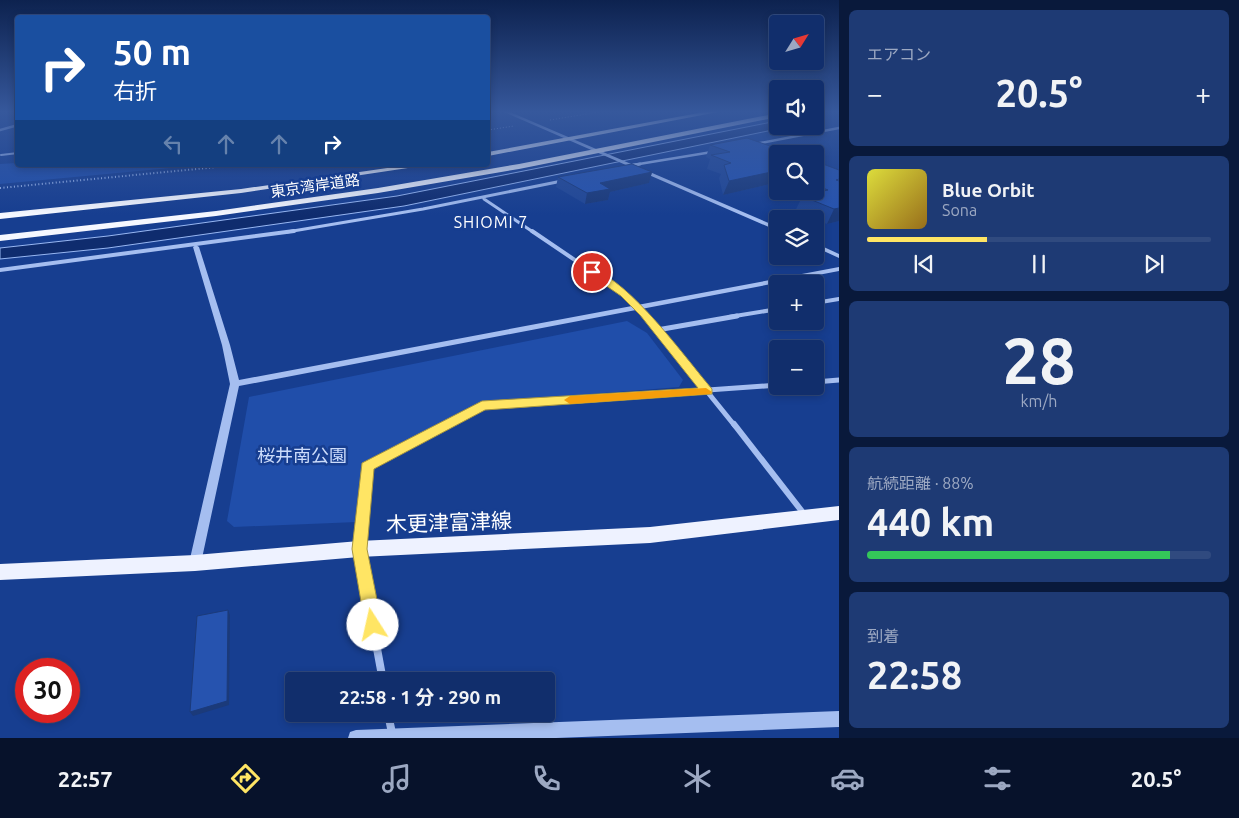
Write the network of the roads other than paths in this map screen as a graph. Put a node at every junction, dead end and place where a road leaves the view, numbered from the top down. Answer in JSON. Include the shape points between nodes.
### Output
{"nodes":[{"id":1,"x":532,"y":146,"type":"edge"},
{"id":2,"x":587,"y":146,"type":"edge"},
{"id":3,"x":619,"y":146,"type":"edge"},
{"id":4,"x":597,"y":151,"type":"junction"},
{"id":5,"x":714,"y":151,"type":"edge"},
{"id":6,"x":15,"y":154,"type":"edge"},
{"id":7,"x":0,"y":155,"type":"edge"},
{"id":8,"x":490,"y":155,"type":"edge"},
{"id":9,"x":490,"y":155,"type":"edge"},
{"id":10,"x":632,"y":166,"type":"junction"},
{"id":11,"x":410,"y":167,"type":"edge"},
{"id":12,"x":623,"y":168,"type":"edge"},
{"id":13,"x":567,"y":180,"type":"edge"},
{"id":14,"x":484,"y":198,"type":"junction"},
{"id":15,"x":0,"y":216,"type":"edge"},
{"id":16,"x":769,"y":225,"type":"edge"},
{"id":17,"x":0,"y":238,"type":"edge"},
{"id":18,"x":196,"y":247,"type":"junction"},
{"id":19,"x":824,"y":249,"type":"edge"},
{"id":20,"x":839,"y":256,"type":"edge"},
{"id":21,"x":839,"y":269,"type":"edge"},
{"id":22,"x":0,"y":270,"type":"edge"},
{"id":23,"x":839,"y":299,"type":"edge"},
{"id":24,"x":824,"y":302,"type":"edge"},
{"id":25,"x":638,"y":307,"type":"junction"},
{"id":26,"x":769,"y":311,"type":"edge"},
{"id":27,"x":657,"y":330,"type":"junction"},
{"id":28,"x":839,"y":380,"type":"edge"},
{"id":29,"x":824,"y":381,"type":"edge"},
{"id":30,"x":235,"y":384,"type":"junction"},
{"id":31,"x":769,"y":386,"type":"edge"},
{"id":32,"x":708,"y":392,"type":"junction"},
{"id":33,"x":839,"y":513,"type":"edge"},
{"id":34,"x":805,"y":517,"type":"junction"},
{"id":35,"x":360,"y":549,"type":"junction"},
{"id":36,"x":195,"y":563,"type":"junction"},
{"id":37,"x":0,"y":572,"type":"edge"},
{"id":38,"x":380,"y":672,"type":"edge"},
{"id":39,"x":839,"y":719,"type":"edge"},
{"id":40,"x":389,"y":722,"type":"edge"},
{"id":41,"x":599,"y":734,"type":"edge"},
{"id":42,"x":392,"y":736,"type":"junction"},
{"id":43,"x":356,"y":738,"type":"edge"}],
"edges":[{"from":1,"to":8,"type":"highway"},
{"from":2,"to":4,"type":"street"},
{"from":3,"to":4,"type":"highway","name":"東京湾岸道路"},
{"from":4,"to":9,"type":"highway","via":[[551,149]]},
{"from":4,"to":10,"type":"street"},
{"from":4,"to":17,"type":"highway","name":"東京湾岸道路","via":[[312,201]]},
{"from":5,"to":10,"type":"street"},
{"from":6,"to":7,"type":"lane"},
{"from":10,"to":12,"type":"street"},
{"from":10,"to":16,"type":"street"},
{"from":11,"to":15,"type":"highway","name":"東京湾岸道路","via":[[241,191]]},
{"from":13,"to":14,"type":"street"},
{"from":14,"to":18,"type":"street"},
{"from":14,"to":25,"type":"street","via":[[625,294]]},
{"from":18,"to":22,"type":"street"},
{"from":18,"to":30,"type":"street"},
{"from":19,"to":20,"type":"street"},
{"from":21,"to":25,"type":"street"},
{"from":23,"to":24,"type":"street"},
{"from":25,"to":27,"type":"street"},
{"from":25,"to":30,"type":"street"},
{"from":26,"to":27,"type":"street"},
{"from":27,"to":32,"type":"street"},
{"from":28,"to":29,"type":"street"},
{"from":30,"to":36,"type":"street"},
{"from":31,"to":32,"type":"street"},
{"from":32,"to":34,"type":"street"},
{"from":32,"to":35,"type":"street","via":[[482,406],[367,466]]},
{"from":33,"to":34,"type":"main road","name":"木更津富津線"},
{"from":34,"to":35,"type":"main road","name":"木更津富津線","via":[[650,535]]},
{"from":35,"to":36,"type":"main road","name":"木更津富津線"},
{"from":35,"to":38,"type":"street"},
{"from":36,"to":37,"type":"main road","name":"木更津富津線"},
{"from":39,"to":41,"type":"street"},
{"from":40,"to":42,"type":"street"},
{"from":41,"to":42,"type":"street"},
{"from":42,"to":43,"type":"street"}]}
